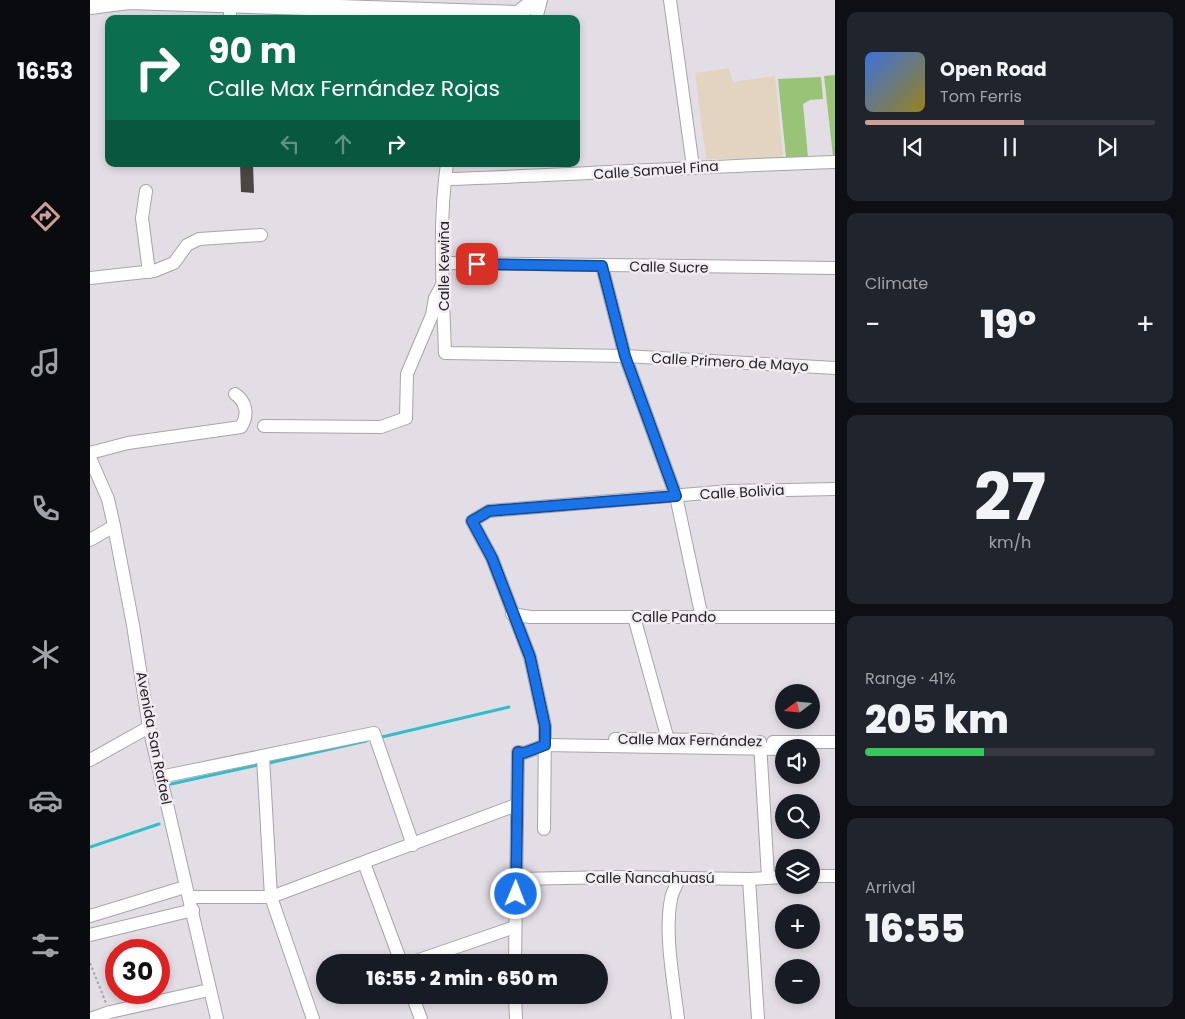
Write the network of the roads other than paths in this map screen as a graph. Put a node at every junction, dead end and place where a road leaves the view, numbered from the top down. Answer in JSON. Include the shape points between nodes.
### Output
{"nodes":[{"id":1,"x":536,"y":0,"type":"edge"},
{"id":2,"x":541,"y":0,"type":"edge"},
{"id":3,"x":670,"y":0,"type":"edge"},
{"id":4,"x":94,"y":4,"type":"edge"},
{"id":5,"x":230,"y":12,"type":"edge"},
{"id":6,"x":537,"y":15,"type":"edge"},
{"id":7,"x":835,"y":162,"type":"edge"},
{"id":8,"x":447,"y":167,"type":"edge"},
{"id":9,"x":693,"y":167,"type":"junction"},
{"id":10,"x":447,"y":179,"type":"junction"},
{"id":11,"x":146,"y":191,"type":"dead end"},
{"id":12,"x":262,"y":235,"type":"dead end"},
{"id":13,"x":443,"y":263,"type":"junction"},
{"id":14,"x":602,"y":266,"type":"junction"},
{"id":15,"x":835,"y":268,"type":"edge"},
{"id":16,"x":150,"y":272,"type":"junction"},
{"id":17,"x":90,"y":278,"type":"edge"},
{"id":18,"x":443,"y":283,"type":"junction"},
{"id":19,"x":444,"y":353,"type":"joint"},
{"id":20,"x":625,"y":356,"type":"junction"},
{"id":21,"x":835,"y":368,"type":"edge"},
{"id":22,"x":235,"y":394,"type":"dead end"},
{"id":23,"x":264,"y":426,"type":"dead end"},
{"id":24,"x":90,"y":453,"type":"edge"},
{"id":25,"x":90,"y":459,"type":"edge"},
{"id":26,"x":835,"y":489,"type":"edge"},
{"id":27,"x":676,"y":496,"type":"junction"},
{"id":28,"x":114,"y":526,"type":"junction"},
{"id":29,"x":90,"y":540,"type":"edge"},
{"id":30,"x":512,"y":614,"type":"junction"},
{"id":31,"x":634,"y":617,"type":"junction"},
{"id":32,"x":835,"y":617,"type":"edge"},
{"id":33,"x":702,"y":618,"type":"junction"},
{"id":34,"x":149,"y":727,"type":"junction"},
{"id":35,"x":545,"y":741,"type":"junction"},
{"id":36,"x":835,"y":742,"type":"edge"},
{"id":37,"x":669,"y":744,"type":"junction"},
{"id":38,"x":760,"y":746,"type":"junction"},
{"id":39,"x":775,"y":748,"type":"edge"},
{"id":40,"x":820,"y":750,"type":"edge"},
{"id":41,"x":835,"y":750,"type":"edge"},
{"id":42,"x":263,"y":756,"type":"junction"},
{"id":43,"x":90,"y":760,"type":"edge"},
{"id":44,"x":160,"y":777,"type":"junction"},
{"id":45,"x":516,"y":805,"type":"junction"},
{"id":46,"x":544,"y":829,"type":"dead end"},
{"id":47,"x":413,"y":845,"type":"junction"},
{"id":48,"x":364,"y":863,"type":"junction"},
{"id":49,"x":820,"y":876,"type":"edge"},
{"id":50,"x":835,"y":876,"type":"edge"},
{"id":51,"x":768,"y":877,"type":"junction"},
{"id":52,"x":775,"y":877,"type":"edge"},
{"id":53,"x":517,"y":878,"type":"junction"},
{"id":54,"x":680,"y":878,"type":"junction"},
{"id":55,"x":749,"y":879,"type":"junction"},
{"id":56,"x":187,"y":892,"type":"junction"},
{"id":57,"x":271,"y":897,"type":"junction"},
{"id":58,"x":193,"y":910,"type":"junction"},
{"id":59,"x":90,"y":916,"type":"edge"},
{"id":60,"x":515,"y":927,"type":"junction"},
{"id":61,"x":90,"y":935,"type":"edge"},
{"id":62,"x":397,"y":954,"type":"edge"},
{"id":63,"x":436,"y":954,"type":"edge"},
{"id":64,"x":515,"y":954,"type":"edge"},
{"id":65,"x":209,"y":990,"type":"junction"},
{"id":66,"x":415,"y":1004,"type":"edge"},
{"id":67,"x":515,"y":1004,"type":"edge"},
{"id":68,"x":90,"y":1019,"type":"edge"},
{"id":69,"x":217,"y":1019,"type":"edge"},
{"id":70,"x":313,"y":1019,"type":"edge"},
{"id":71,"x":421,"y":1019,"type":"edge"},
{"id":72,"x":516,"y":1019,"type":"edge"},
{"id":73,"x":678,"y":1019,"type":"edge"},
{"id":74,"x":758,"y":1019,"type":"edge"}],
"edges":[{"from":1,"to":5,"type":"main road","via":[[518,14]]},
{"from":2,"to":6,"type":"street"},
{"from":3,"to":9,"type":"street"},
{"from":4,"to":5,"type":"main road","via":[[129,1]]},
{"from":7,"to":9,"type":"street","name":"Calle Samuel Fina"},
{"from":8,"to":10,"type":"street","name":"Calle Kewiña"},
{"from":9,"to":10,"type":"street","name":"Calle Samuel Fina","via":[[590,175]]},
{"from":10,"to":13,"type":"street","name":"Calle Kewiña"},
{"from":11,"to":16,"type":"street","via":[[142,218]]},
{"from":12,"to":16,"type":"street","via":[[199,239],[187,245],[174,262]]},
{"from":13,"to":14,"type":"street","name":"Calle Sucre"},
{"from":13,"to":18,"type":"street","name":"Calle Kewiña"},
{"from":14,"to":15,"type":"street","name":"Calle Sucre"},
{"from":14,"to":20,"type":"street"},
{"from":16,"to":17,"type":"street"},
{"from":18,"to":19,"type":"street","name":"Calle Kewiña"},
{"from":18,"to":23,"type":"street","via":[[407,374],[406,418],[381,427]]},
{"from":19,"to":20,"type":"street","name":"Calle Primero de Mayo"},
{"from":20,"to":21,"type":"street","name":"Calle Primero de Mayo"},
{"from":20,"to":27,"type":"street"},
{"from":22,"to":24,"type":"street","via":[[242,399],[246,414],[241,427],[128,443]]},
{"from":25,"to":28,"type":"street","name":"Avenida San Rafael","via":[[108,499]]},
{"from":26,"to":27,"type":"street","name":"Calle Bolivia","via":[[730,491]]},
{"from":27,"to":30,"type":"street","name":"Calle Bolivia","via":[[489,511],[472,521],[492,558]]},
{"from":27,"to":33,"type":"street"},
{"from":28,"to":29,"type":"street"},
{"from":28,"to":34,"type":"street","name":"Avenida San Rafael"},
{"from":30,"to":31,"type":"street","name":"Calle Pando","via":[[530,617]]},
{"from":30,"to":35,"type":"street","via":[[530,657],[545,726]]},
{"from":31,"to":33,"type":"street","name":"Calle Pando"},
{"from":31,"to":37,"type":"street"},
{"from":32,"to":33,"type":"street","name":"Calle Pando"},
{"from":34,"to":43,"type":"street"},
{"from":34,"to":44,"type":"street","name":"Avenida San Rafael"},
{"from":35,"to":37,"type":"street","name":"Calle Max Fernández"},
{"from":35,"to":45,"type":"street","name":"Calle Max Fernández","via":[[524,753],[518,752]]},
{"from":35,"to":46,"type":"street"},
{"from":36,"to":38,"type":"street","name":"Calle Max Fernández"},
{"from":37,"to":38,"type":"street","name":"Calle Max Fernández"},
{"from":38,"to":39,"type":"street","name":"Calle Max Fernández"},
{"from":38,"to":51,"type":"street"},
{"from":40,"to":41,"type":"street"},
{"from":42,"to":44,"type":"street"},
{"from":42,"to":47,"type":"street","via":[[374,733]]},
{"from":42,"to":57,"type":"street"},
{"from":44,"to":56,"type":"street","name":"Avenida San Rafael"},
{"from":45,"to":47,"type":"street"},
{"from":45,"to":53,"type":"street"},
{"from":47,"to":48,"type":"street"},
{"from":48,"to":57,"type":"street"},
{"from":48,"to":62,"type":"street"},
{"from":49,"to":50,"type":"street"},
{"from":51,"to":52,"type":"street","name":"Calle Ñancahuasú"},
{"from":51,"to":55,"type":"street","name":"Calle Ñancahuasú"},
{"from":53,"to":54,"type":"street","name":"Calle Ñancahuasú"},
{"from":53,"to":60,"type":"street"},
{"from":54,"to":55,"type":"street","name":"Calle Ñancahuasú"},
{"from":54,"to":73,"type":"street","via":[[671,898],[669,914]]},
{"from":55,"to":74,"type":"street"},
{"from":56,"to":57,"type":"street"},
{"from":56,"to":58,"type":"street","name":"Avenida San Rafael"},
{"from":56,"to":59,"type":"street"},
{"from":57,"to":70,"type":"street"},
{"from":58,"to":61,"type":"street"},
{"from":58,"to":65,"type":"street","name":"Avenida San Rafael"},
{"from":60,"to":63,"type":"street"},
{"from":60,"to":64,"type":"street"},
{"from":65,"to":68,"type":"street"},
{"from":65,"to":69,"type":"street","name":"Avenida San Rafael"},
{"from":66,"to":71,"type":"street"},
{"from":67,"to":72,"type":"street"}]}
